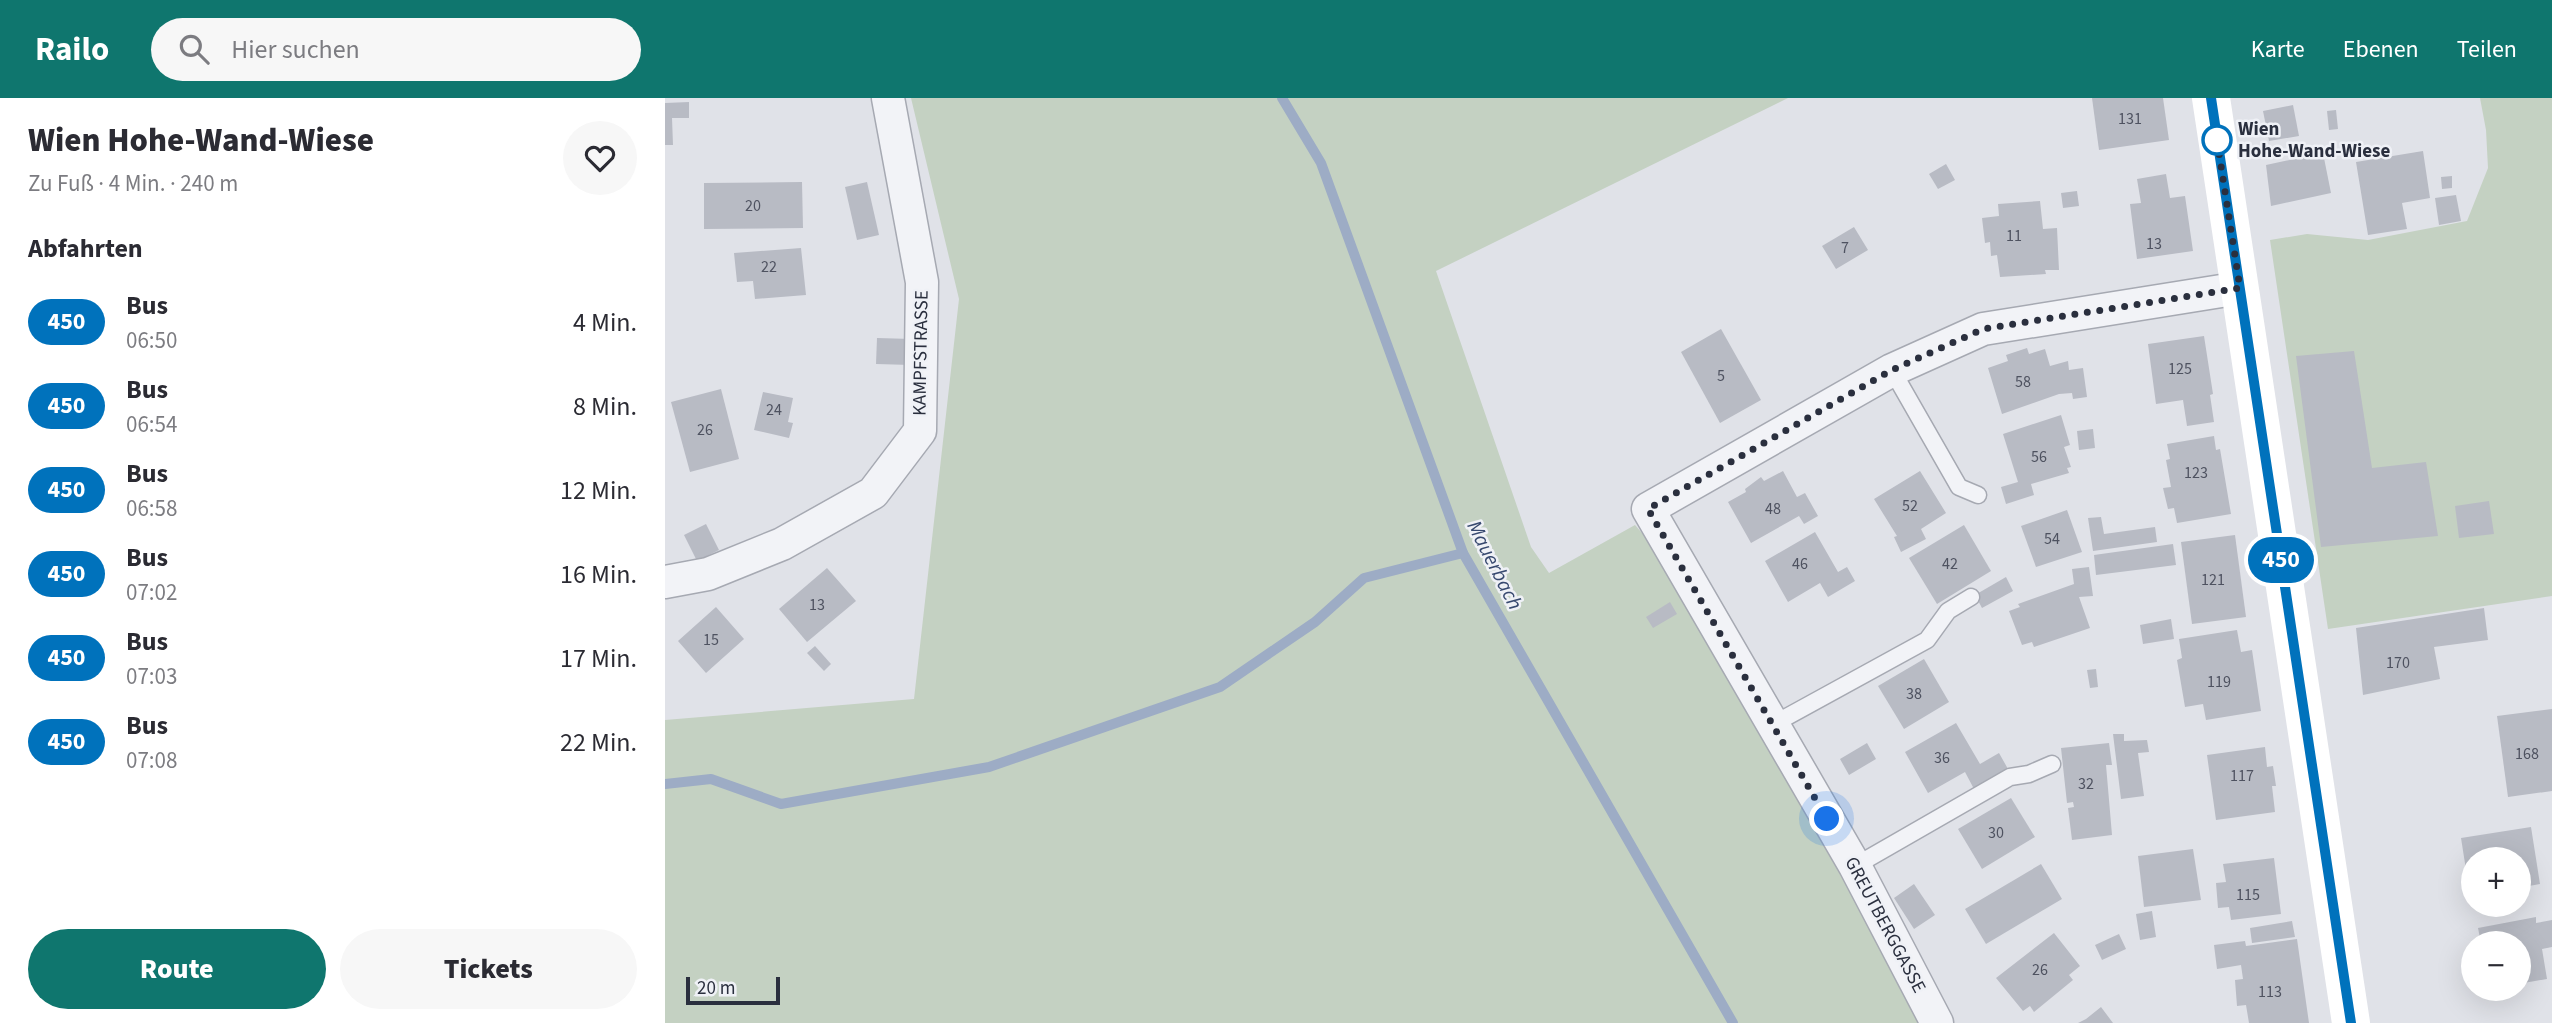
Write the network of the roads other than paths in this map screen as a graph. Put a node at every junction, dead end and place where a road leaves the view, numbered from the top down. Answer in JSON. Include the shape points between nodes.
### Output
{"nodes":[{"id":1,"x":888,"y":98,"type":"edge"},
{"id":2,"x":2211,"y":98,"type":"edge"},
{"id":3,"x":2240,"y":288,"type":"junction"},
{"id":4,"x":1892,"y":370,"type":"junction"},
{"id":5,"x":1978,"y":495,"type":"dead end"},
{"id":6,"x":665,"y":582,"type":"edge"},
{"id":7,"x":1971,"y":597,"type":"dead end"},
{"id":8,"x":1772,"y":724,"type":"junction"},
{"id":9,"x":2052,"y":764,"type":"dead end"},
{"id":10,"x":1855,"y":866,"type":"junction"},
{"id":11,"x":1937,"y":1023,"type":"edge"},
{"id":12,"x":2351,"y":1023,"type":"edge"}],
"edges":[{"from":1,"to":6,"type":"street","name":"KAMPFSTRASSE","via":[[922,282],[920,431],[873,493],[782,544],[708,574]]},
{"from":2,"to":3,"type":"main road"},
{"from":3,"to":4,"type":"street","name":"GREUTBERGGASSE","via":[[1983,329]]},
{"from":3,"to":12,"type":"main road"},
{"from":4,"to":5,"type":"lane","via":[[1959,486]]},
{"from":4,"to":8,"type":"street","name":"GREUTBERGGASSE","via":[[1648,509]]},
{"from":7,"to":8,"type":"lane","via":[[1948,611],[1927,640]]},
{"from":8,"to":10,"type":"street","name":"GREUTBERGGASSE"},
{"from":9,"to":10,"type":"lane","via":[[2010,777]]},
{"from":10,"to":11,"type":"street","name":"GREUTBERGGASSE"}]}
